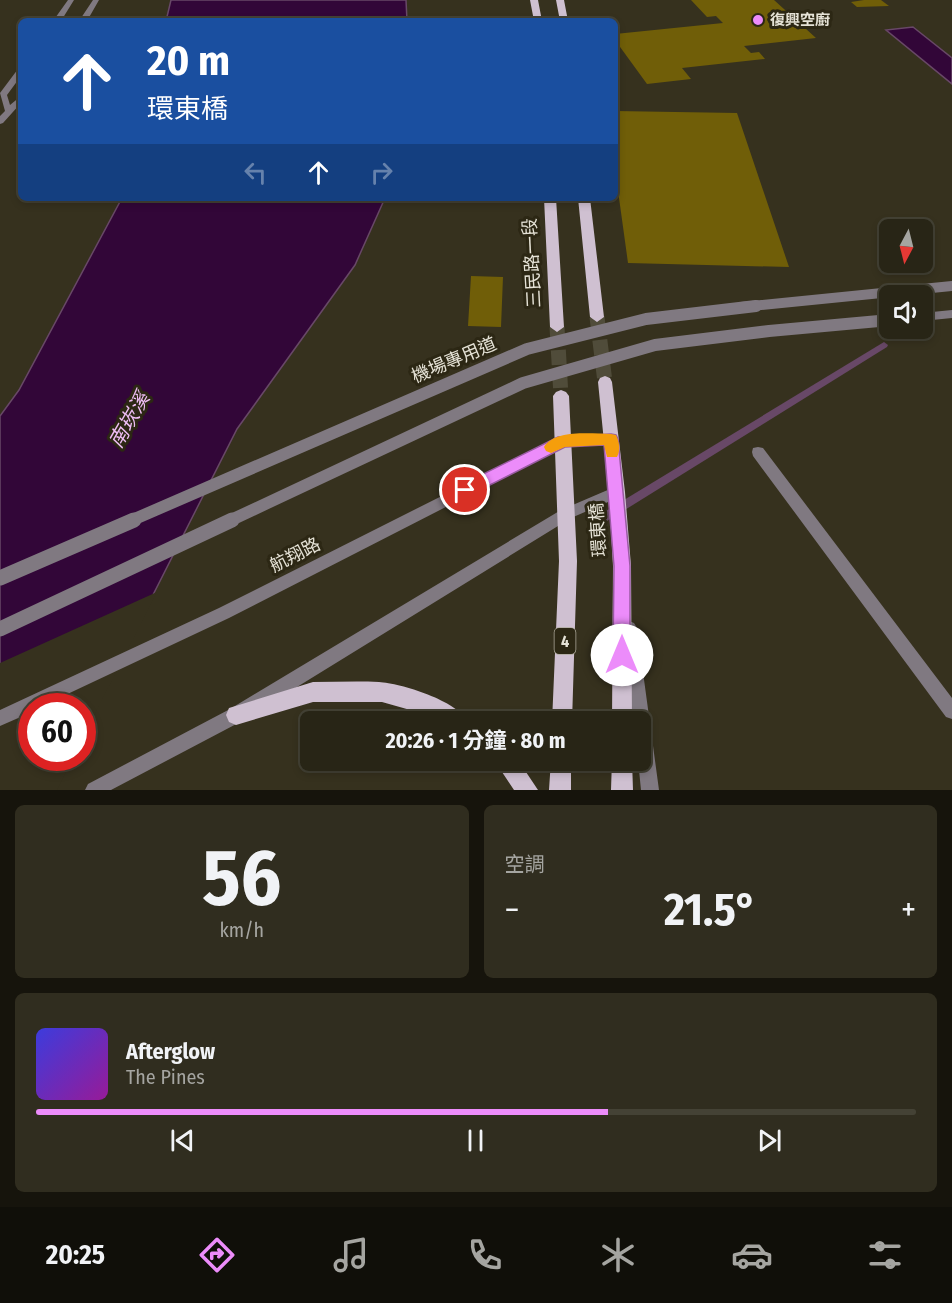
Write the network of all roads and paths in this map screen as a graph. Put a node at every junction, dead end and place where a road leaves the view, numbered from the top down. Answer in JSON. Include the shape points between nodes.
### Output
{"nodes":[{"id":1,"x":71,"y":0,"type":"edge"},
{"id":2,"x":96,"y":0,"type":"edge"},
{"id":3,"x":534,"y":0,"type":"edge"},
{"id":4,"x":560,"y":0,"type":"edge"},
{"id":5,"x":59,"y":18,"type":"edge"},
{"id":6,"x":85,"y":18,"type":"edge"},
{"id":7,"x":537,"y":18,"type":"edge"},
{"id":8,"x":563,"y":18,"type":"edge"},
{"id":9,"x":18,"y":75,"type":"edge"},
{"id":10,"x":18,"y":102,"type":"edge"},
{"id":11,"x":9,"y":112,"type":"junction"},
{"id":12,"x":0,"y":121,"type":"edge"},
{"id":13,"x":550,"y":201,"type":"edge"},
{"id":14,"x":584,"y":201,"type":"edge"},
{"id":15,"x":952,"y":286,"type":"edge"},
{"id":16,"x":952,"y":314,"type":"edge"},
{"id":17,"x":933,"y":316,"type":"edge"},
{"id":18,"x":597,"y":317,"type":"tunnel mouth"},
{"id":19,"x":879,"y":321,"type":"edge"},
{"id":20,"x":557,"y":327,"type":"tunnel mouth"},
{"id":21,"x":604,"y":382,"type":"tunnel mouth"},
{"id":22,"x":561,"y":396,"type":"tunnel mouth"},
{"id":23,"x":611,"y":439,"type":"junction"},
{"id":24,"x":563,"y":441,"type":"junction"},
{"id":25,"x":758,"y":452,"type":"dead end"},
{"id":26,"x":617,"y":492,"type":"junction"},
{"id":27,"x":566,"y":514,"type":"junction"},
{"id":28,"x":622,"y":566,"type":"junction"},
{"id":29,"x":0,"y":578,"type":"edge"},
{"id":30,"x":0,"y":629,"type":"edge"},
{"id":31,"x":443,"y":711,"type":"edge"},
{"id":32,"x":562,"y":711,"type":"edge"},
{"id":33,"x":622,"y":711,"type":"edge"},
{"id":34,"x":952,"y":711,"type":"edge"},
{"id":35,"x":236,"y":715,"type":"junction"},
{"id":36,"x":0,"y":718,"type":"edge"},
{"id":37,"x":512,"y":771,"type":"edge"},
{"id":38,"x":561,"y":771,"type":"edge"},
{"id":39,"x":622,"y":771,"type":"edge"},
{"id":40,"x":94,"y":790,"type":"edge"},
{"id":41,"x":527,"y":790,"type":"edge"},
{"id":42,"x":560,"y":790,"type":"edge"},
{"id":43,"x":622,"y":790,"type":"edge"},
{"id":44,"x":650,"y":790,"type":"edge"}],
"edges":[{"from":1,"to":5,"type":"street"},
{"from":2,"to":6,"type":"street"},
{"from":3,"to":7,"type":"main road"},
{"from":4,"to":8,"type":"main road"},
{"from":9,"to":11,"type":"street","via":[[3,95]]},
{"from":10,"to":11,"type":"street"},
{"from":11,"to":12,"type":"street"},
{"from":13,"to":20,"type":"main road","name":"三民路一段"},
{"from":14,"to":18,"type":"main road"},
{"from":15,"to":29,"type":"street","name":"機場專用道","bridge":true,"via":[[646,319],[527,349]]},
{"from":16,"to":17,"type":"street"},
{"from":19,"to":30,"type":"street","bridge":true,"via":[[656,345],[523,383]]},
{"from":21,"to":23,"type":"main road"},
{"from":22,"to":24,"type":"main road","number":"4"},
{"from":23,"to":24,"type":"street","name":"航翔路"},
{"from":23,"to":26,"type":"main road"},
{"from":24,"to":27,"type":"main road","number":"4"},
{"from":24,"to":36,"type":"street","name":"航翔路","via":[[224,613]]},
{"from":25,"to":34,"type":"street"},
{"from":26,"to":27,"type":"street"},
{"from":26,"to":28,"type":"main road","name":"環東橋"},
{"from":27,"to":32,"type":"main road","number":"4"},
{"from":27,"to":35,"type":"street"},
{"from":28,"to":33,"type":"main road","name":"環東橋"},
{"from":28,"to":44,"type":"street"},
{"from":31,"to":35,"type":"main road","via":[[382,692],[313,692]]},
{"from":35,"to":40,"type":"street"},
{"from":37,"to":41,"type":"main road"},
{"from":38,"to":42,"type":"main road"},
{"from":39,"to":43,"type":"main road"}]}
